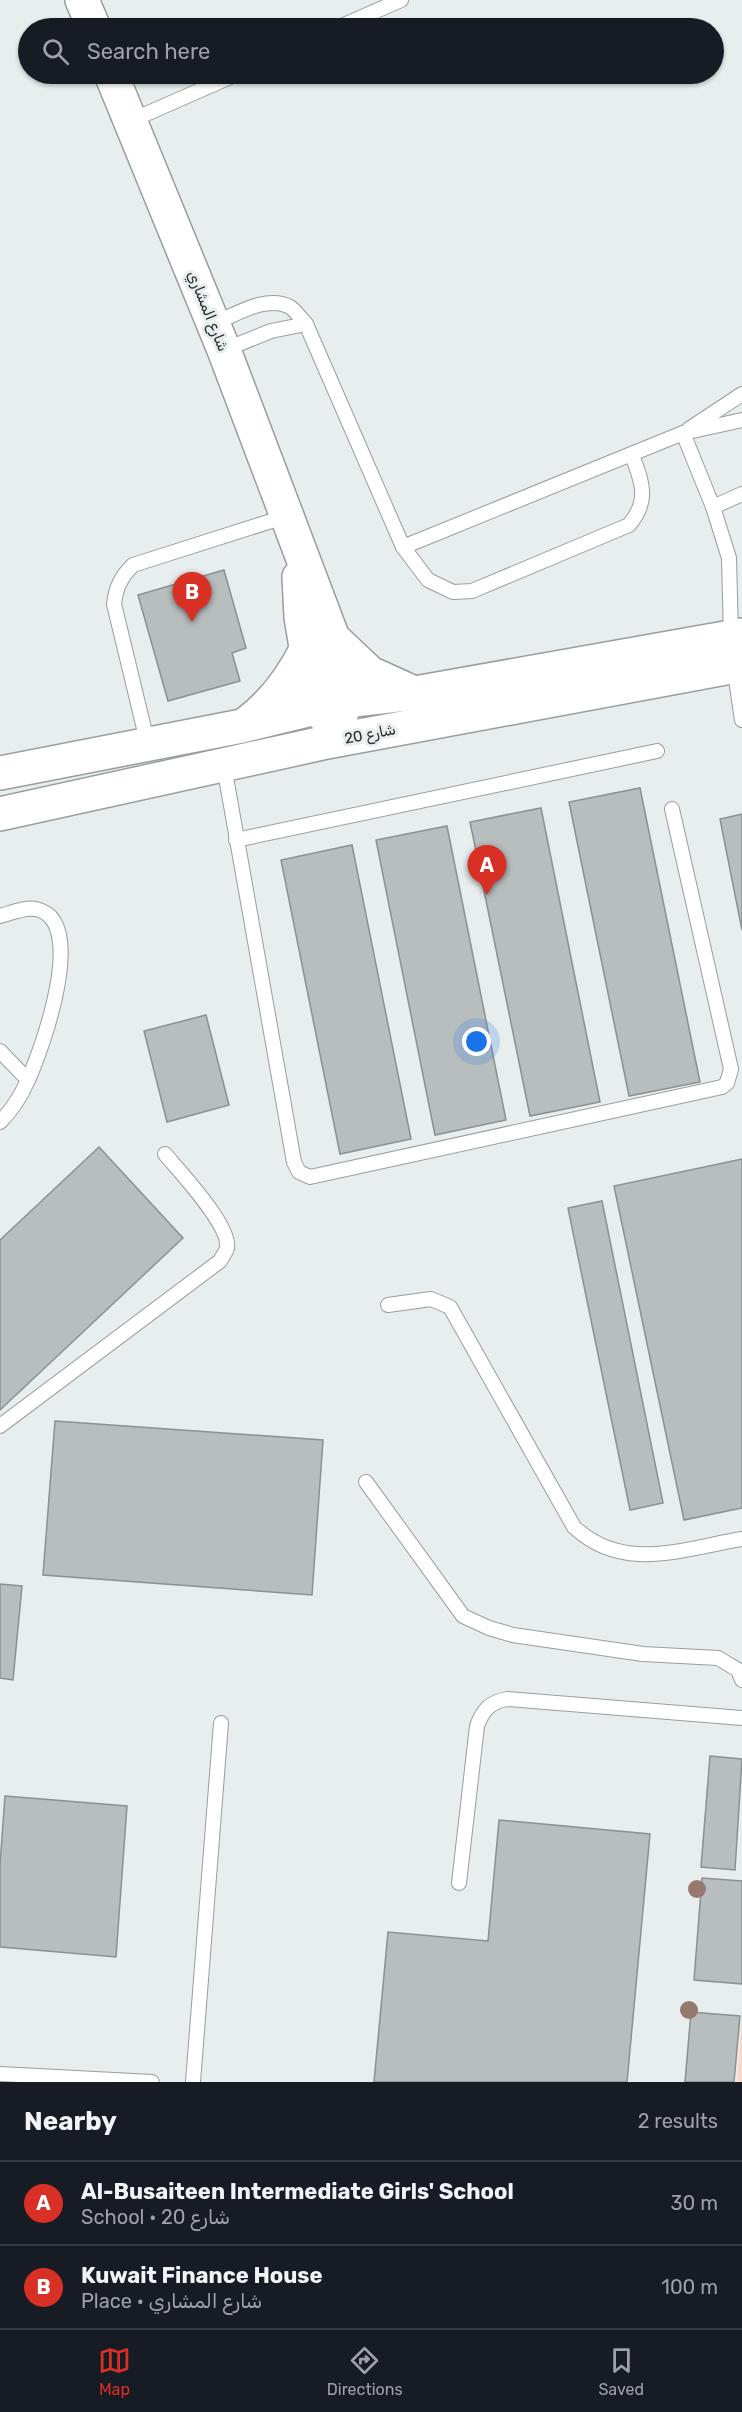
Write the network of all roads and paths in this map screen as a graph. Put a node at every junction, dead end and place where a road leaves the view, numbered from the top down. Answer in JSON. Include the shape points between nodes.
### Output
{"nodes":[{"id":1,"x":82,"y":0,"type":"edge"},
{"id":2,"x":401,"y":0,"type":"edge"},
{"id":3,"x":90,"y":18,"type":"edge"},
{"id":4,"x":360,"y":18,"type":"edge"},
{"id":5,"x":115,"y":84,"type":"edge"},
{"id":6,"x":214,"y":84,"type":"edge"},
{"id":7,"x":130,"y":121,"type":"junction"},
{"id":8,"x":306,"y":324,"type":"junction"},
{"id":9,"x":219,"y":337,"type":"junction"},
{"id":10,"x":742,"y":394,"type":"edge"},
{"id":11,"x":742,"y":420,"type":"edge"},
{"id":12,"x":683,"y":433,"type":"junction"},
{"id":13,"x":632,"y":455,"type":"junction"},
{"id":14,"x":742,"y":494,"type":"edge"},
{"id":15,"x":713,"y":507,"type":"junction"},
{"id":16,"x":287,"y":516,"type":"junction"},
{"id":17,"x":403,"y":548,"type":"junction"},
{"id":18,"x":320,"y":643,"type":"junction"},
{"id":19,"x":737,"y":651,"type":"edge"},
{"id":20,"x":415,"y":693,"type":"junction"},
{"id":21,"x":742,"y":720,"type":"edge"},
{"id":22,"x":335,"y":723,"type":"junction"},
{"id":23,"x":242,"y":726,"type":"junction"},
{"id":24,"x":148,"y":745,"type":"junction"},
{"id":25,"x":657,"y":751,"type":"dead end"},
{"id":26,"x":224,"y":766,"type":"junction"},
{"id":27,"x":0,"y":773,"type":"edge"},
{"id":28,"x":672,"y":809,"type":"dead end"},
{"id":29,"x":0,"y":814,"type":"edge"},
{"id":30,"x":236,"y":840,"type":"junction"},
{"id":31,"x":0,"y":916,"type":"edge"},
{"id":32,"x":0,"y":1051,"type":"edge"},
{"id":33,"x":28,"y":1080,"type":"junction"},
{"id":34,"x":0,"y":1122,"type":"edge"},
{"id":35,"x":165,"y":1154,"type":"dead end"},
{"id":36,"x":388,"y":1305,"type":"dead end"},
{"id":37,"x":0,"y":1426,"type":"edge"},
{"id":38,"x":366,"y":1482,"type":"dead end"},
{"id":39,"x":742,"y":1539,"type":"edge"},
{"id":40,"x":742,"y":1680,"type":"edge"},
{"id":41,"x":742,"y":1718,"type":"edge"},
{"id":42,"x":221,"y":1723,"type":"dead end"},
{"id":43,"x":459,"y":1883,"type":"dead end"},
{"id":44,"x":0,"y":2074,"type":"edge"},
{"id":45,"x":152,"y":2082,"type":"edge"},
{"id":46,"x":193,"y":2082,"type":"edge"}],
"edges":[{"from":1,"to":3,"type":"main road"},
{"from":2,"to":4,"type":"lane"},
{"from":5,"to":7,"type":"main road","name":"شارع المشاري"},
{"from":6,"to":7,"type":"lane"},
{"from":7,"to":9,"type":"main road","name":"شارع المشاري"},
{"from":8,"to":9,"type":"lane"},
{"from":8,"to":9,"type":"lane","via":[[291,308],[260,304]]},
{"from":8,"to":17,"type":"lane"},
{"from":9,"to":16,"type":"main road","name":"شارع المشاري"},
{"from":10,"to":12,"type":"lane"},
{"from":11,"to":12,"type":"lane"},
{"from":12,"to":13,"type":"lane"},
{"from":12,"to":15,"type":"lane"},
{"from":13,"to":17,"type":"lane"},
{"from":13,"to":17,"type":"lane","via":[[643,483],[640,512],[629,525],[472,591],[453,592],[428,580]]},
{"from":14,"to":15,"type":"lane"},
{"from":15,"to":19,"type":"lane","via":[[729,558]]},
{"from":16,"to":18,"type":"main road","name":"شارع المشاري"},
{"from":16,"to":24,"type":"lane","via":[[133,565],[122,576],[114,604]]},
{"from":18,"to":20,"type":"main road","via":[[384,681]]},
{"from":18,"to":22,"type":"main road","name":"شارع المشاري"},
{"from":18,"to":23,"type":"main road","via":[[274,700]]},
{"from":19,"to":20,"type":"main road","name":"شارع 20"},
{"from":19,"to":21,"type":"lane"},
{"from":19,"to":22,"type":"main road","name":"شارع 20"},
{"from":20,"to":22,"type":"main road","name":"شارع 20"},
{"from":22,"to":23,"type":"main road","name":"شارع 20"},
{"from":22,"to":26,"type":"main road","name":"شارع 20"},
{"from":23,"to":24,"type":"main road","name":"شارع 20"},
{"from":24,"to":27,"type":"main road","name":"شارع 20"},
{"from":25,"to":30,"type":"lane"},
{"from":26,"to":29,"type":"main road","name":"شارع 20"},
{"from":26,"to":30,"type":"lane"},
{"from":28,"to":30,"type":"lane","via":[[730,1069],[727,1083],[316,1177],[304,1175],[294,1162]]},
{"from":31,"to":33,"type":"lane","via":[[37,909],[58,927],[61,941],[57,999]]},
{"from":32,"to":33,"type":"lane"},
{"from":33,"to":34,"type":"lane","via":[[11,1111]]},
{"from":35,"to":37,"type":"lane","via":[[219,1223],[227,1249],[220,1261]]},
{"from":36,"to":39,"type":"lane","via":[[431,1299],[450,1307],[574,1527],[585,1538],[629,1555]]},
{"from":38,"to":40,"type":"lane","via":[[463,1616],[476,1623],[513,1635],[643,1654],[717,1658],[738,1670]]},
{"from":41,"to":43,"type":"lane","via":[[496,1701],[486,1707],[477,1726]]},
{"from":42,"to":46,"type":"lane"},
{"from":44,"to":45,"type":"lane"}]}
